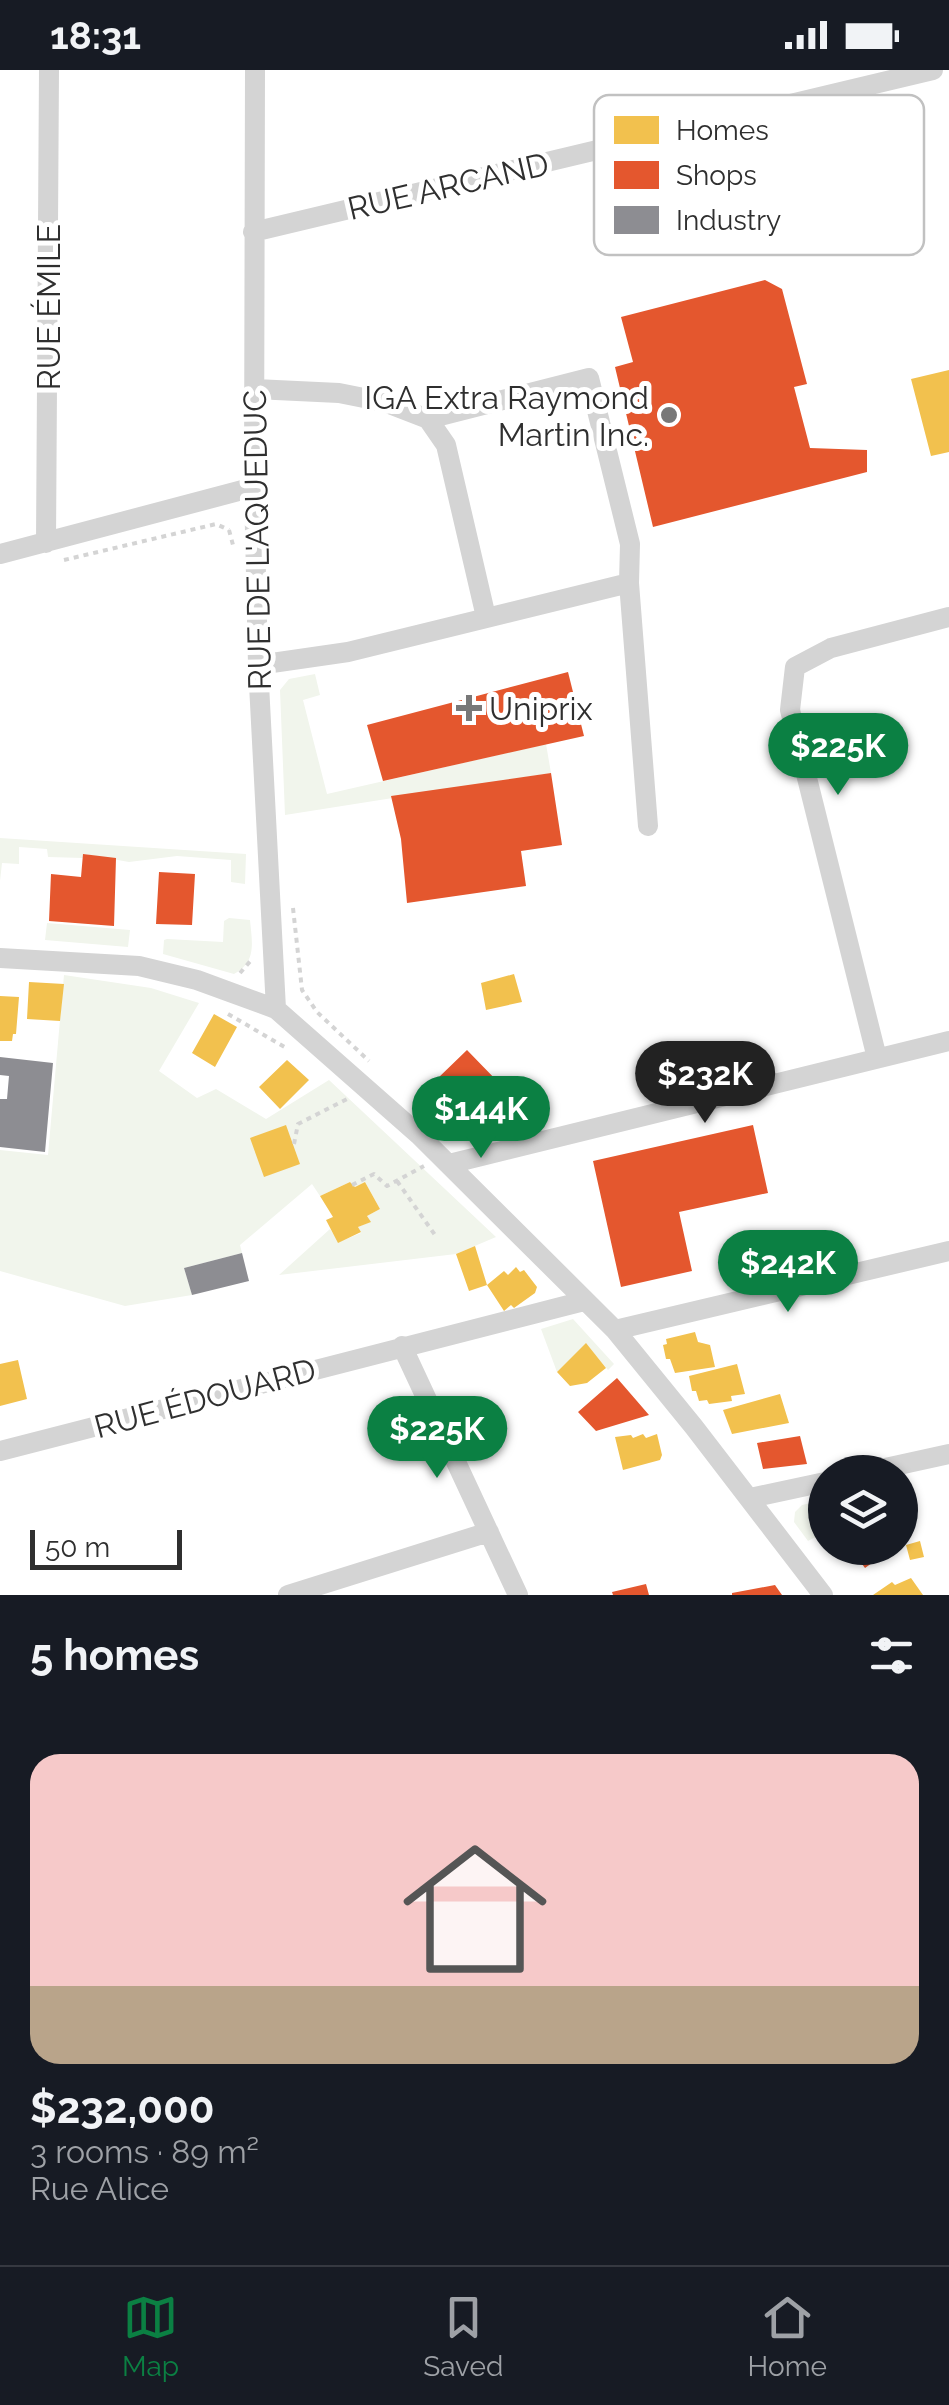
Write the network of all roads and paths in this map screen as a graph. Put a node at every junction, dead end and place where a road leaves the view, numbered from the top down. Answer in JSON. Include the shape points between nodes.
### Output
{"nodes":[{"id":1,"x":49,"y":70,"type":"edge"},
{"id":2,"x":255,"y":70,"type":"edge"},
{"id":3,"x":933,"y":70,"type":"edge"},
{"id":4,"x":828,"y":95,"type":"edge"},
{"id":5,"x":594,"y":151,"type":"edge"},
{"id":6,"x":254,"y":232,"type":"junction"},
{"id":7,"x":255,"y":389,"type":"junction"},
{"id":8,"x":428,"y":418,"type":"junction"},
{"id":9,"x":254,"y":487,"type":"junction"},
{"id":10,"x":229,"y":530,"type":"dead end"},
{"id":11,"x":51,"y":553,"type":"junction"},
{"id":12,"x":0,"y":554,"type":"edge"},
{"id":13,"x":630,"y":583,"type":"junction"},
{"id":14,"x":486,"y":617,"type":"junction"},
{"id":15,"x":949,"y":617,"type":"edge"},
{"id":16,"x":258,"y":665,"type":"junction"},
{"id":17,"x":648,"y":826,"type":"dead end"},
{"id":18,"x":0,"y":958,"type":"edge"},
{"id":19,"x":302,"y":990,"type":"dead end"},
{"id":20,"x":276,"y":1009,"type":"junction"},
{"id":21,"x":224,"y":1013,"type":"dead end"},
{"id":22,"x":949,"y":1041,"type":"edge"},
{"id":23,"x":297,"y":1055,"type":"dead end"},
{"id":24,"x":877,"y":1058,"type":"junction"},
{"id":25,"x":377,"y":1069,"type":"dead end"},
{"id":26,"x":339,"y":1089,"type":"dead end"},
{"id":27,"x":349,"y":1098,"type":"junction"},
{"id":28,"x":360,"y":1108,"type":"dead end"},
{"id":29,"x":294,"y":1144,"type":"dead end"},
{"id":30,"x":412,"y":1156,"type":"dead end"},
{"id":31,"x":449,"y":1164,"type":"junction"},
{"id":32,"x":397,"y":1180,"type":"junction"},
{"id":33,"x":352,"y":1185,"type":"dead end"},
{"id":34,"x":435,"y":1235,"type":"dead end"},
{"id":35,"x":949,"y":1252,"type":"edge"},
{"id":36,"x":584,"y":1301,"type":"junction"},
{"id":37,"x":615,"y":1330,"type":"junction"},
{"id":38,"x":402,"y":1346,"type":"junction"},
{"id":39,"x":0,"y":1451,"type":"edge"},
{"id":40,"x":949,"y":1454,"type":"edge"},
{"id":41,"x":918,"y":1461,"type":"edge"},
{"id":42,"x":808,"y":1486,"type":"edge"},
{"id":43,"x":750,"y":1498,"type":"junction"},
{"id":44,"x":489,"y":1532,"type":"junction"},
{"id":45,"x":288,"y":1595,"type":"edge"},
{"id":46,"x":518,"y":1595,"type":"edge"},
{"id":47,"x":823,"y":1595,"type":"edge"}],
"edges":[{"from":1,"to":11,"type":"street","name":"RUE ÉMILE"},
{"from":2,"to":6,"type":"street","name":"RUE DE L'AQUEDUC"},
{"from":3,"to":4,"type":"street","name":"RUE ARCAND"},
{"from":5,"to":6,"type":"street","name":"RUE ARCAND"},
{"from":6,"to":7,"type":"street","name":"RUE DE L'AQUEDUC"},
{"from":7,"to":8,"type":"street","via":[[339,393]]},
{"from":7,"to":9,"type":"street","name":"RUE DE L'AQUEDUC"},
{"from":8,"to":13,"type":"street","via":[[590,378],[630,544]]},
{"from":8,"to":14,"type":"street","via":[[446,445]]},
{"from":9,"to":11,"type":"street"},
{"from":9,"to":16,"type":"street","name":"RUE DE L'AQUEDUC"},
{"from":10,"to":11,"type":"path","via":[[216,524]]},
{"from":11,"to":12,"type":"street"},
{"from":13,"to":14,"type":"street"},
{"from":13,"to":17,"type":"street"},
{"from":14,"to":16,"type":"street","via":[[348,652]]},
{"from":15,"to":24,"type":"street","via":[[831,648],[795,668],[790,710]]},
{"from":16,"to":20,"type":"street","name":"RUE DE L'AQUEDUC"},
{"from":18,"to":20,"type":"street","via":[[139,966]]},
{"from":19,"to":25,"type":"path"},
{"from":20,"to":31,"type":"street"},
{"from":21,"to":23,"type":"path"},
{"from":22,"to":24,"type":"street"},
{"from":24,"to":31,"type":"street"},
{"from":26,"to":27,"type":"path"},
{"from":27,"to":28,"type":"path"},
{"from":27,"to":29,"type":"path","via":[[298,1124]]},
{"from":30,"to":32,"type":"path","via":[[424,1166]]},
{"from":31,"to":36,"type":"street"},
{"from":32,"to":33,"type":"path","via":[[384,1186],[374,1174]]},
{"from":32,"to":34,"type":"path"},
{"from":35,"to":37,"type":"street"},
{"from":36,"to":37,"type":"street"},
{"from":36,"to":38,"type":"street","name":"RUE ÉDOUARD"},
{"from":37,"to":43,"type":"street"},
{"from":38,"to":39,"type":"street","name":"RUE ÉDOUARD"},
{"from":38,"to":44,"type":"street"},
{"from":40,"to":41,"type":"street"},
{"from":42,"to":43,"type":"street"},
{"from":43,"to":47,"type":"street"},
{"from":44,"to":45,"type":"street"},
{"from":44,"to":46,"type":"street"}]}
